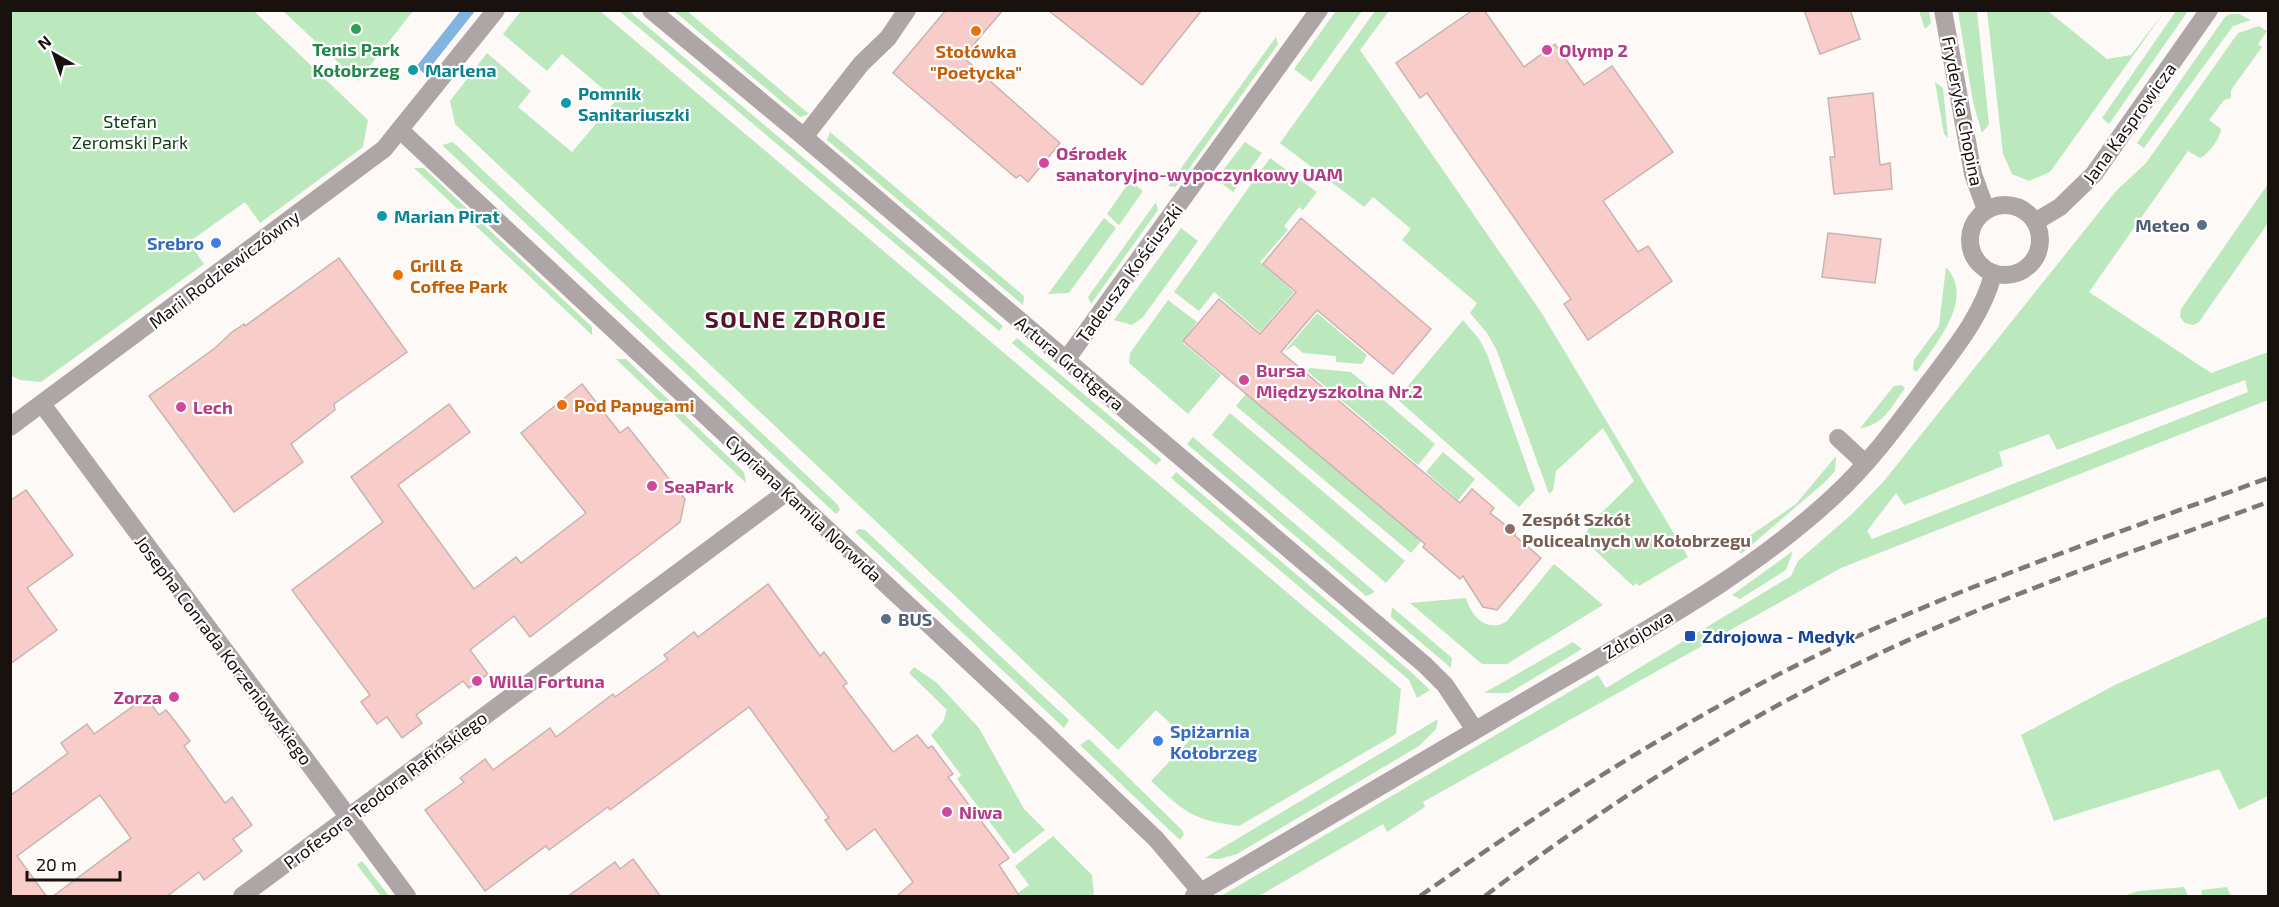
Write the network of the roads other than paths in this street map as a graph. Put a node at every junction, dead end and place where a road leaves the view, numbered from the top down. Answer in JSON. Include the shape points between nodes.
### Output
{"nodes":[{"id":1,"x":496,"y":10,"type":"edge"},
{"id":2,"x":651,"y":10,"type":"edge"},
{"id":3,"x":907,"y":10,"type":"edge"},
{"id":4,"x":1319,"y":10,"type":"edge"},
{"id":5,"x":1943,"y":10,"type":"edge"},
{"id":6,"x":2209,"y":10,"type":"edge"},
{"id":7,"x":400,"y":130,"type":"junction"},
{"id":8,"x":804,"y":137,"type":"junction"},
{"id":9,"x":1986,"y":210,"type":"junction"},
{"id":10,"x":2035,"y":222,"type":"junction"},
{"id":11,"x":1993,"y":274,"type":"junction"},
{"id":12,"x":1066,"y":360,"type":"junction"},
{"id":13,"x":42,"y":404,"type":"junction"},
{"id":14,"x":10,"y":427,"type":"edge"},
{"id":15,"x":1838,"y":438,"type":"dead end"},
{"id":16,"x":1865,"y":463,"type":"junction"},
{"id":17,"x":788,"y":491,"type":"junction"},
{"id":18,"x":1475,"y":730,"type":"junction"},
{"id":19,"x":348,"y":817,"type":"junction"},
{"id":20,"x":1198,"y":894,"type":"edge"},
{"id":21,"x":242,"y":897,"type":"edge"},
{"id":22,"x":407,"y":897,"type":"edge"}],
"edges":[{"from":1,"to":7,"type":"street","name":"Marii Rodziewiczówny"},
{"from":2,"to":8,"type":"street","name":"Artura Grottgera"},
{"from":3,"to":8,"type":"street"},
{"from":4,"to":12,"type":"street","name":"Tadeusza Kościuszki"},
{"from":5,"to":9,"type":"street","name":"Fryderyka Chopina","via":[[1973,174]]},
{"from":6,"to":10,"type":"street","name":"Jana Kasprowicza","via":[[2094,174],[2060,207]]},
{"from":7,"to":13,"type":"street","name":"Marii Rodziewiczówny","via":[[375,156]]},
{"from":7,"to":17,"type":"street","name":"Cypriana Kamila Norwida"},
{"from":8,"to":12,"type":"street","name":"Artura Grottgera"},
{"from":9,"to":10,"type":"street","via":[[2014,206]]},
{"from":9,"to":11,"type":"street","via":[[1971,231],[1970,247],[1981,267]]},
{"from":10,"to":11,"type":"street","via":[[2040,240],[2035,259],[2021,272]]},
{"from":11,"to":16,"type":"street","name":"Zdrojowa","via":[[1989,290],[1951,353]]},
{"from":12,"to":18,"type":"street","name":"Artura Grottgera","via":[[1425,665],[1445,685]]},
{"from":13,"to":14,"type":"street","name":"Marii Rodziewiczówny"},
{"from":13,"to":19,"type":"street","name":"Josepha Conrada Korzeniowskiego"},
{"from":15,"to":16,"type":"street"},
{"from":16,"to":18,"type":"street","name":"Zdrojowa","via":[[1820,509],[1749,565]]},
{"from":17,"to":19,"type":"street","name":"Profesora Teodora Rafińskiego"},
{"from":17,"to":20,"type":"street","name":"Cypriana Kamila Norwida","via":[[1156,838]]},
{"from":18,"to":20,"type":"street","name":"Zdrojowa"},
{"from":19,"to":21,"type":"street","name":"Profesora Teodora Rafińskiego"},
{"from":19,"to":22,"type":"street","name":"Josepha Conrada Korzeniowskiego"}]}
